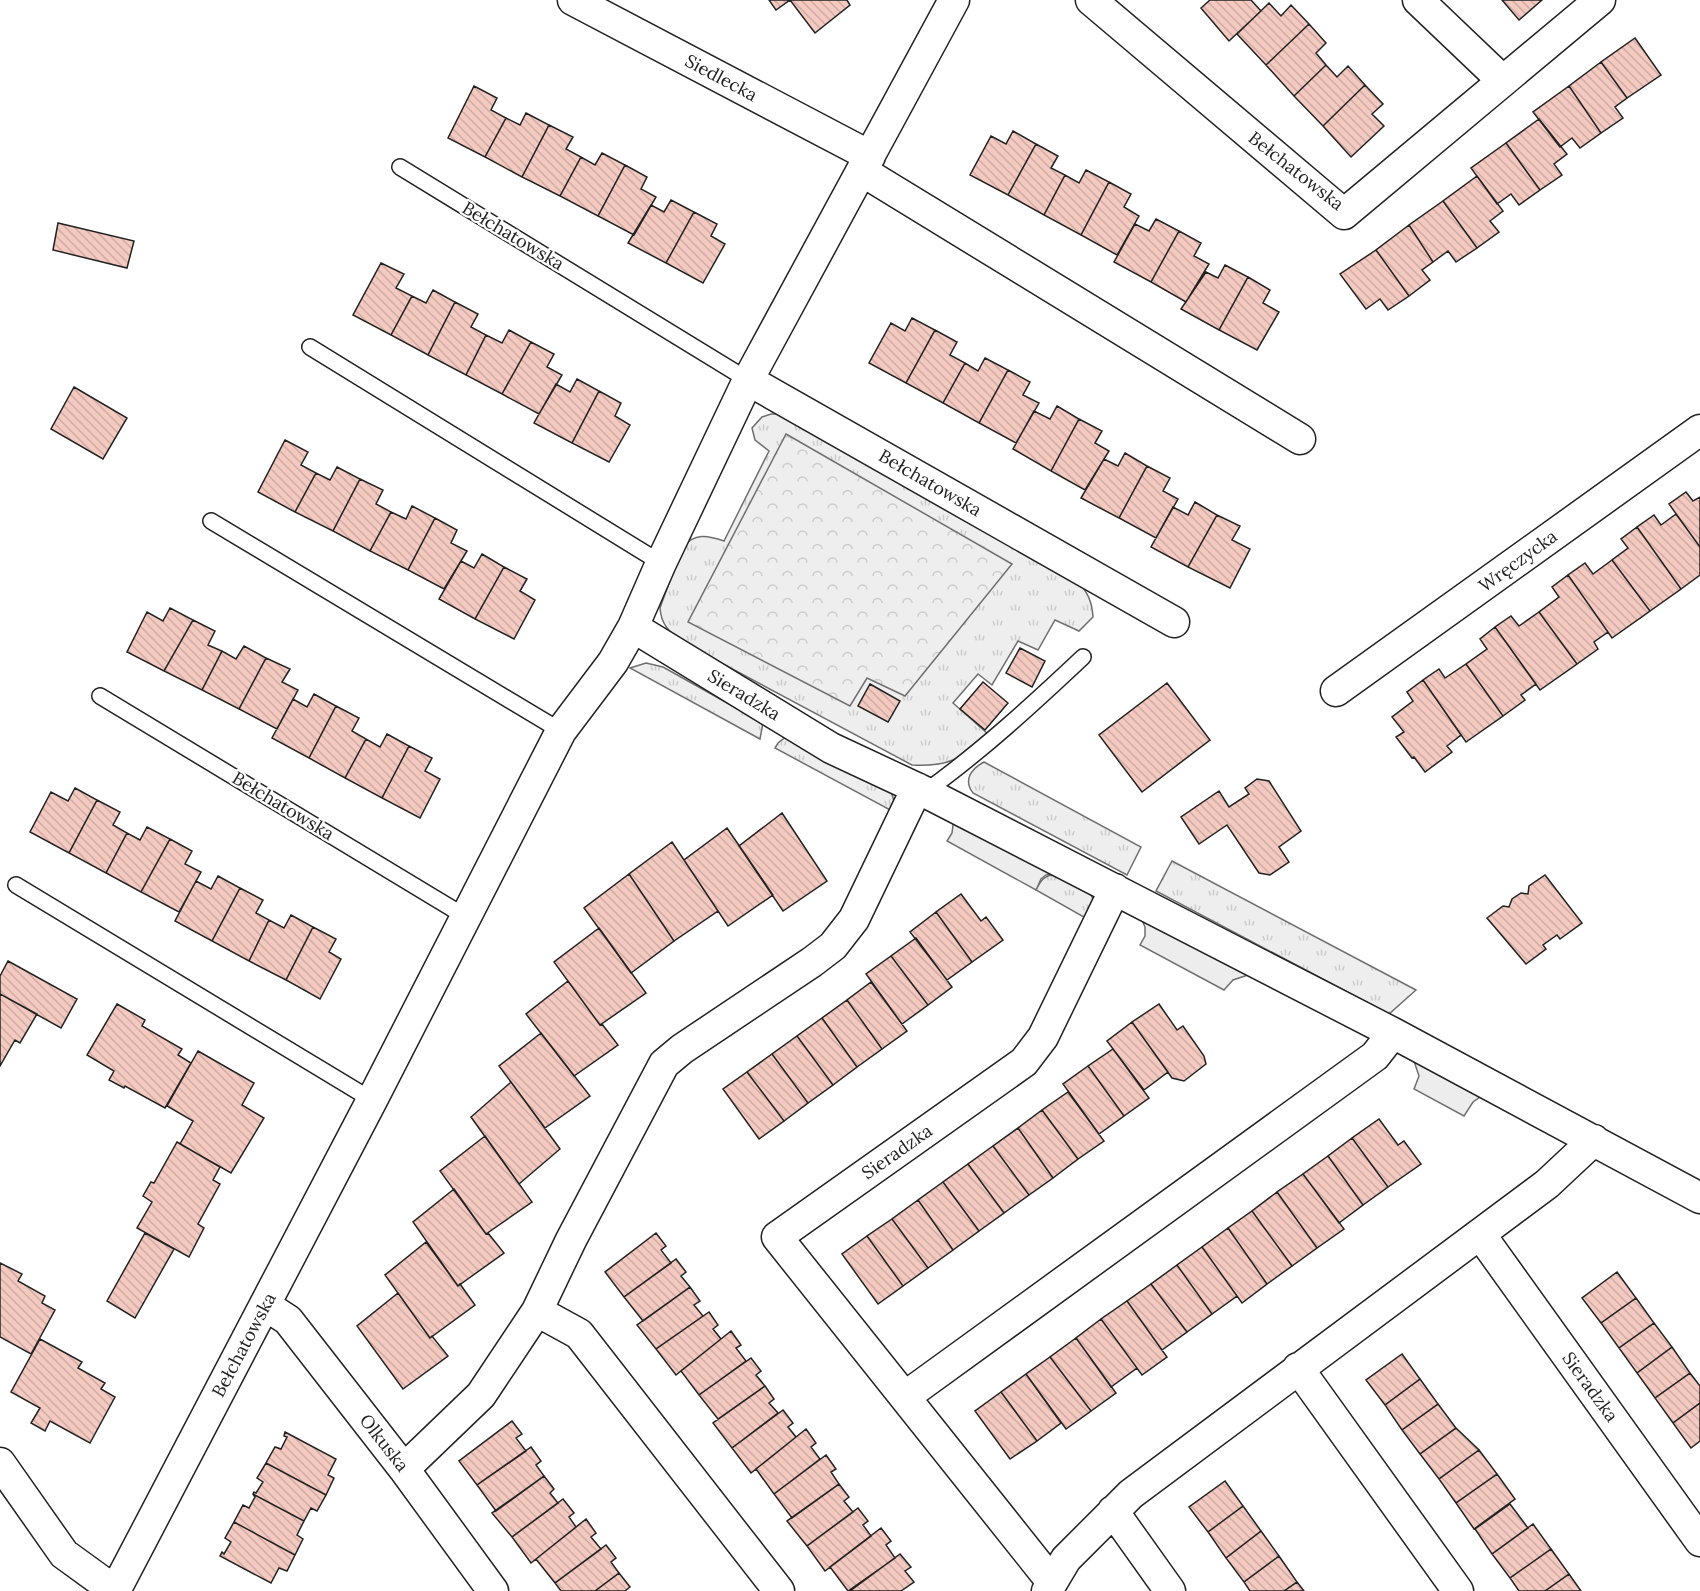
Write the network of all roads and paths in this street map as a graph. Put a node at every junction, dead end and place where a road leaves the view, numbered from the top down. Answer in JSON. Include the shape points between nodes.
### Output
{"nodes":[{"id":1,"x":573,"y":0,"type":"edge"},
{"id":2,"x":954,"y":0,"type":"edge"},
{"id":3,"x":1091,"y":0,"type":"edge"},
{"id":4,"x":1418,"y":0,"type":"edge"},
{"id":5,"x":1600,"y":0,"type":"edge"},
{"id":6,"x":1503,"y":81,"type":"junction"},
{"id":7,"x":866,"y":163,"type":"junction"},
{"id":8,"x":400,"y":167,"type":"dead end"},
{"id":9,"x":310,"y":347,"type":"dead end"},
{"id":10,"x":748,"y":380,"type":"junction"},
{"id":11,"x":1700,"y":430,"type":"edge"},
{"id":12,"x":1300,"y":439,"type":"dead end"},
{"id":13,"x":211,"y":521,"type":"dead end"},
{"id":14,"x":661,"y":562,"type":"junction"},
{"id":15,"x":1174,"y":622,"type":"dead end"},
{"id":16,"x":633,"y":627,"type":"junction"},
{"id":17,"x":1083,"y":657,"type":"dead end"},
{"id":18,"x":1336,"y":692,"type":"dead end"},
{"id":19,"x":100,"y":696,"type":"dead end"},
{"id":20,"x":561,"y":731,"type":"junction"},
{"id":21,"x":921,"y":790,"type":"junction"},
{"id":22,"x":16,"y":885,"type":"dead end"},
{"id":23,"x":1115,"y":889,"type":"junction"},
{"id":24,"x":466,"y":917,"type":"junction"},
{"id":25,"x":1393,"y":1033,"type":"junction"},
{"id":26,"x":372,"y":1100,"type":"junction"},
{"id":27,"x":1594,"y":1140,"type":"junction"},
{"id":28,"x":1700,"y":1198,"type":"edge"},
{"id":29,"x":1480,"y":1234,"type":"junction"},
{"id":30,"x":265,"y":1305,"type":"junction"},
{"id":31,"x":537,"y":1311,"type":"junction"},
{"id":32,"x":1298,"y":1368,"type":"junction"},
{"id":33,"x":906,"y":1396,"type":"junction"},
{"id":34,"x":0,"y":1463,"type":"edge"},
{"id":35,"x":404,"y":1469,"type":"junction"},
{"id":36,"x":1113,"y":1511,"type":"junction"},
{"id":37,"x":1700,"y":1541,"type":"edge"},
{"id":38,"x":1050,"y":1586,"type":"edge"},
{"id":39,"x":115,"y":1591,"type":"edge"},
{"id":40,"x":493,"y":1591,"type":"edge"},
{"id":41,"x":779,"y":1591,"type":"edge"},
{"id":42,"x":1170,"y":1591,"type":"edge"},
{"id":43,"x":1458,"y":1591,"type":"edge"}],
"edges":[{"from":1,"to":7,"type":"street","name":"Siedlecka"},
{"from":2,"to":7,"type":"street","name":"Bełchatowska"},
{"from":3,"to":6,"type":"street","name":"Bełchatowska","via":[[1344,214]]},
{"from":4,"to":6,"type":"street"},
{"from":5,"to":6,"type":"street","name":"Bełchatowska"},
{"from":7,"to":10,"type":"street","name":"Bełchatowska"},
{"from":7,"to":12,"type":"street"},
{"from":8,"to":10,"type":"lane","name":"Bełchatowska"},
{"from":9,"to":14,"type":"lane"},
{"from":10,"to":14,"type":"street","name":"Bełchatowska"},
{"from":10,"to":15,"type":"street","name":"Bełchatowska"},
{"from":11,"to":18,"type":"street","name":"Wręczycka"},
{"from":13,"to":20,"type":"lane"},
{"from":14,"to":16,"type":"street","name":"Bełchatowska"},
{"from":16,"to":20,"type":"street","name":"Bełchatowska","via":[[613,662]]},
{"from":16,"to":21,"type":"street","name":"Sieradzka","via":[[831,748]]},
{"from":17,"to":21,"type":"lane","via":[[1005,731],[972,758]]},
{"from":19,"to":24,"type":"lane","name":"Bełchatowska"},
{"from":20,"to":24,"type":"street","name":"Bełchatowska"},
{"from":21,"to":23,"type":"street","name":"Sieradzka"},
{"from":21,"to":31,"type":"street","via":[[854,919],[833,946],[664,1065]]},
{"from":22,"to":26,"type":"lane"},
{"from":23,"to":25,"type":"street","name":"Sieradzka"},
{"from":23,"to":33,"type":"street","name":"Sieradzka","via":[[1043,1037],[1024,1062],[777,1237]]},
{"from":24,"to":26,"type":"street","name":"Bełchatowska"},
{"from":25,"to":27,"type":"street","name":"Sieradzka"},
{"from":25,"to":33,"type":"street","via":[[1375,1056]]},
{"from":26,"to":30,"type":"street","name":"Bełchatowska"},
{"from":27,"to":28,"type":"street","name":"Sieradzka"},
{"from":27,"to":29,"type":"street","via":[[1547,1184]]},
{"from":29,"to":32,"type":"street"},
{"from":29,"to":37,"type":"street","name":"Sieradzka"},
{"from":30,"to":35,"type":"street","name":"Olkuska","via":[[288,1320]]},
{"from":30,"to":39,"type":"street","name":"Bełchatowska"},
{"from":31,"to":35,"type":"street","via":[[481,1395]]},
{"from":31,"to":41,"type":"street","via":[[579,1334]]},
{"from":32,"to":36,"type":"street"},
{"from":32,"to":43,"type":"street"},
{"from":33,"to":38,"type":"street","name":"Sieradzka"},
{"from":34,"to":39,"type":"street","name":"Bełchatowska","via":[[64,1554]]},
{"from":35,"to":40,"type":"street","name":"Olkuska"},
{"from":36,"to":38,"type":"street","via":[[1066,1559]]},
{"from":36,"to":42,"type":"street"}]}
